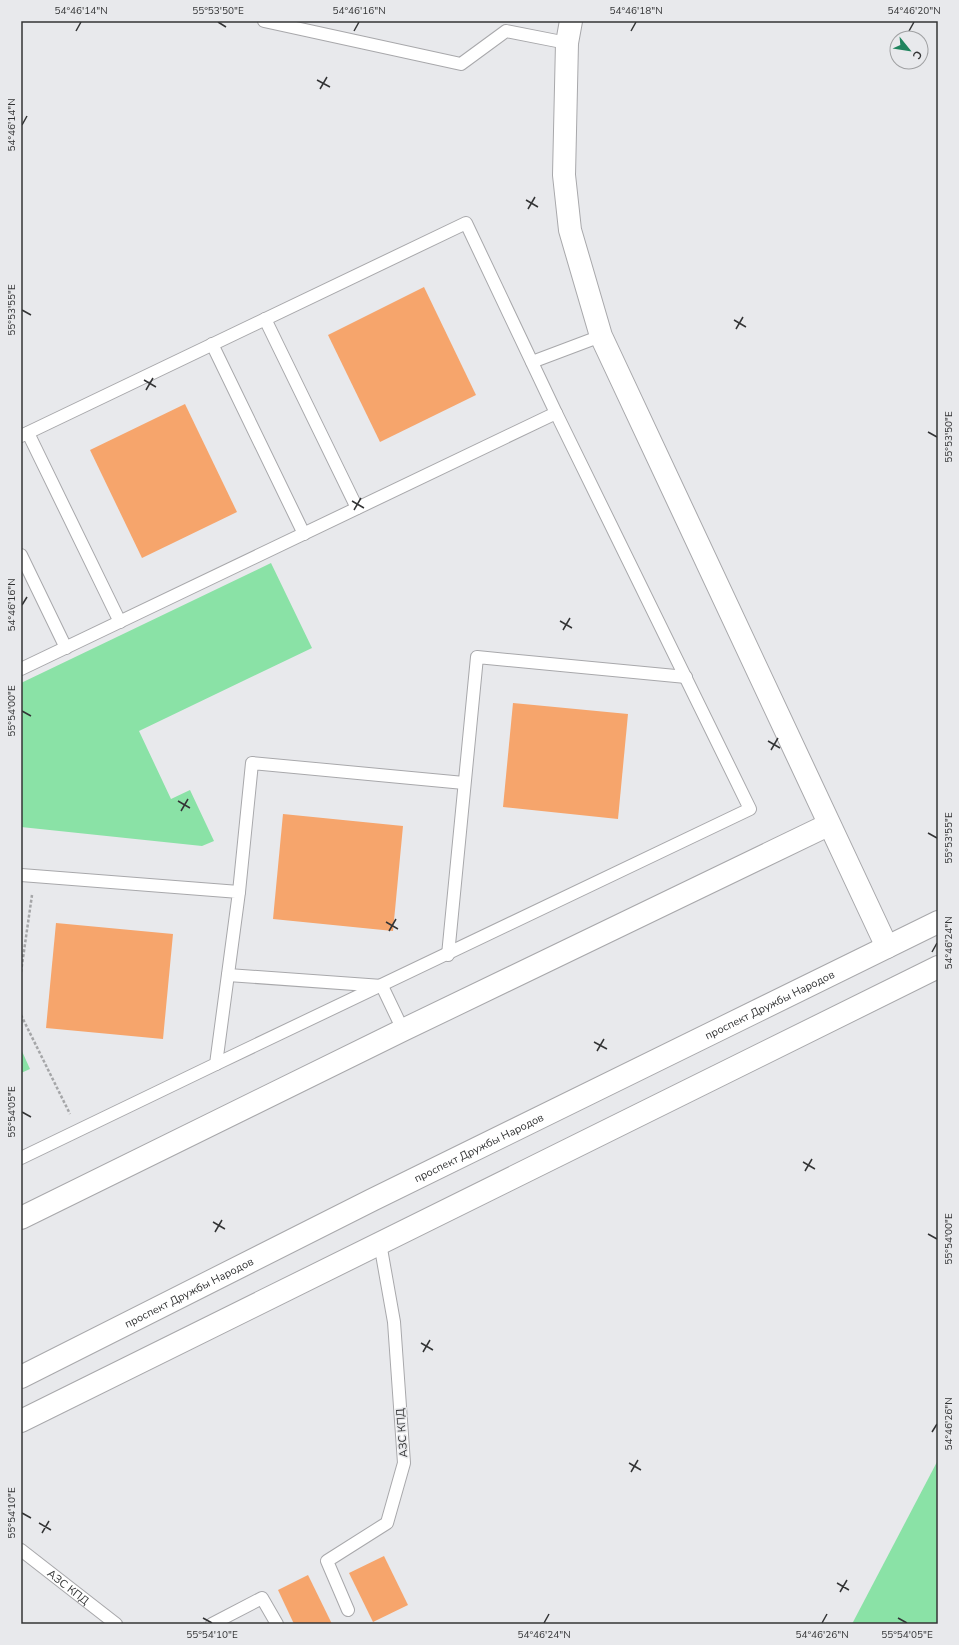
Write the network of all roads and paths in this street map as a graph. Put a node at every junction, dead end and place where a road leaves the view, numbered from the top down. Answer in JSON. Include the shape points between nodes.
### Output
{"nodes":[{"id":1,"x":264,"y":21,"type":"edge"},
{"id":2,"x":571,"y":21,"type":"edge"},
{"id":3,"x":506,"y":26,"type":"edge"},
{"id":4,"x":567,"y":43,"type":"junction"},
{"id":5,"x":266,"y":319,"type":"junction"},
{"id":6,"x":601,"y":336,"type":"junction"},
{"id":7,"x":212,"y":344,"type":"junction"},
{"id":8,"x":532,"y":362,"type":"junction"},
{"id":9,"x":556,"y":413,"type":"junction"},
{"id":10,"x":24,"y":435,"type":"edge"},
{"id":11,"x":357,"y":508,"type":"junction"},
{"id":12,"x":304,"y":534,"type":"junction"},
{"id":13,"x":21,"y":555,"type":"edge"},
{"id":14,"x":120,"y":622,"type":"junction"},
{"id":15,"x":66,"y":648,"type":"junction"},
{"id":16,"x":21,"y":669,"type":"edge"},
{"id":17,"x":686,"y":677,"type":"junction"},
{"id":18,"x":464,"y":783,"type":"junction"},
{"id":19,"x":828,"y":825,"type":"junction"},
{"id":20,"x":21,"y":875,"type":"edge"},
{"id":21,"x":35,"y":876,"type":"junction"},
{"id":22,"x":239,"y":892,"type":"junction"},
{"id":23,"x":938,"y":922,"type":"edge"},
{"id":24,"x":887,"y":947,"type":"junction"},
{"id":25,"x":448,"y":955,"type":"junction"},
{"id":26,"x":938,"y":967,"type":"edge"},
{"id":27,"x":21,"y":972,"type":"edge"},
{"id":28,"x":228,"y":975,"type":"junction"},
{"id":29,"x":382,"y":986,"type":"junction"},
{"id":30,"x":21,"y":1015,"type":"edge"},
{"id":31,"x":403,"y":1030,"type":"junction"},
{"id":32,"x":216,"y":1064,"type":"junction"},
{"id":33,"x":78,"y":1131,"type":"junction"},
{"id":34,"x":21,"y":1158,"type":"edge"},
{"id":35,"x":21,"y":1218,"type":"edge"},
{"id":36,"x":380,"y":1244,"type":"junction"},
{"id":37,"x":21,"y":1377,"type":"edge"},
{"id":38,"x":21,"y":1421,"type":"edge"},
{"id":39,"x":21,"y":1550,"type":"edge"},
{"id":40,"x":348,"y":1610,"type":"dead end"},
{"id":41,"x":116,"y":1624,"type":"edge"},
{"id":42,"x":212,"y":1624,"type":"edge"},
{"id":43,"x":277,"y":1624,"type":"edge"}],
"edges":[{"from":1,"to":3,"type":"lane","via":[[461,64]]},
{"from":2,"to":4,"type":"main road"},
{"from":3,"to":4,"type":"lane"},
{"from":4,"to":6,"type":"main road","via":[[564,175],[570,230]]},
{"from":5,"to":7,"type":"lane"},
{"from":5,"to":8,"type":"lane","via":[[466,223]]},
{"from":5,"to":11,"type":"lane"},
{"from":6,"to":8,"type":"lane"},
{"from":6,"to":19,"type":"main road"},
{"from":7,"to":10,"type":"lane"},
{"from":7,"to":12,"type":"lane"},
{"from":8,"to":9,"type":"lane"},
{"from":9,"to":11,"type":"lane"},
{"from":9,"to":17,"type":"lane"},
{"from":10,"to":14,"type":"lane"},
{"from":11,"to":12,"type":"lane"},
{"from":12,"to":14,"type":"lane"},
{"from":13,"to":15,"type":"lane"},
{"from":14,"to":15,"type":"lane"},
{"from":15,"to":16,"type":"lane"},
{"from":17,"to":18,"type":"lane","via":[[477,657]]},
{"from":17,"to":25,"type":"lane","via":[[750,809]]},
{"from":18,"to":22,"type":"lane","via":[[252,763]]},
{"from":18,"to":25,"type":"lane"},
{"from":19,"to":24,"type":"main road"},
{"from":19,"to":31,"type":"main road"},
{"from":20,"to":21,"type":"lane"},
{"from":21,"to":22,"type":"lane"},
{"from":21,"to":27,"type":"path"},
{"from":22,"to":28,"type":"lane"},
{"from":23,"to":24,"type":"main road","name":"проспект Дружбы Народов"},
{"from":24,"to":37,"type":"main road","name":"проспект Дружбы Народов","via":[[372,1200]]},
{"from":25,"to":29,"type":"lane"},
{"from":26,"to":36,"type":"main road"},
{"from":28,"to":29,"type":"lane"},
{"from":28,"to":32,"type":"lane"},
{"from":29,"to":31,"type":"lane"},
{"from":29,"to":32,"type":"lane"},
{"from":30,"to":33,"type":"path"},
{"from":31,"to":35,"type":"main road"},
{"from":32,"to":33,"type":"lane"},
{"from":33,"to":34,"type":"lane"},
{"from":36,"to":38,"type":"main road"},
{"from":36,"to":40,"type":"lane","name":"АЗС КПД","via":[[394,1322],[404,1463],[387,1523],[327,1561]]},
{"from":39,"to":41,"type":"lane","name":"АЗС КПД"},
{"from":42,"to":43,"type":"lane","via":[[262,1598]]}]}
